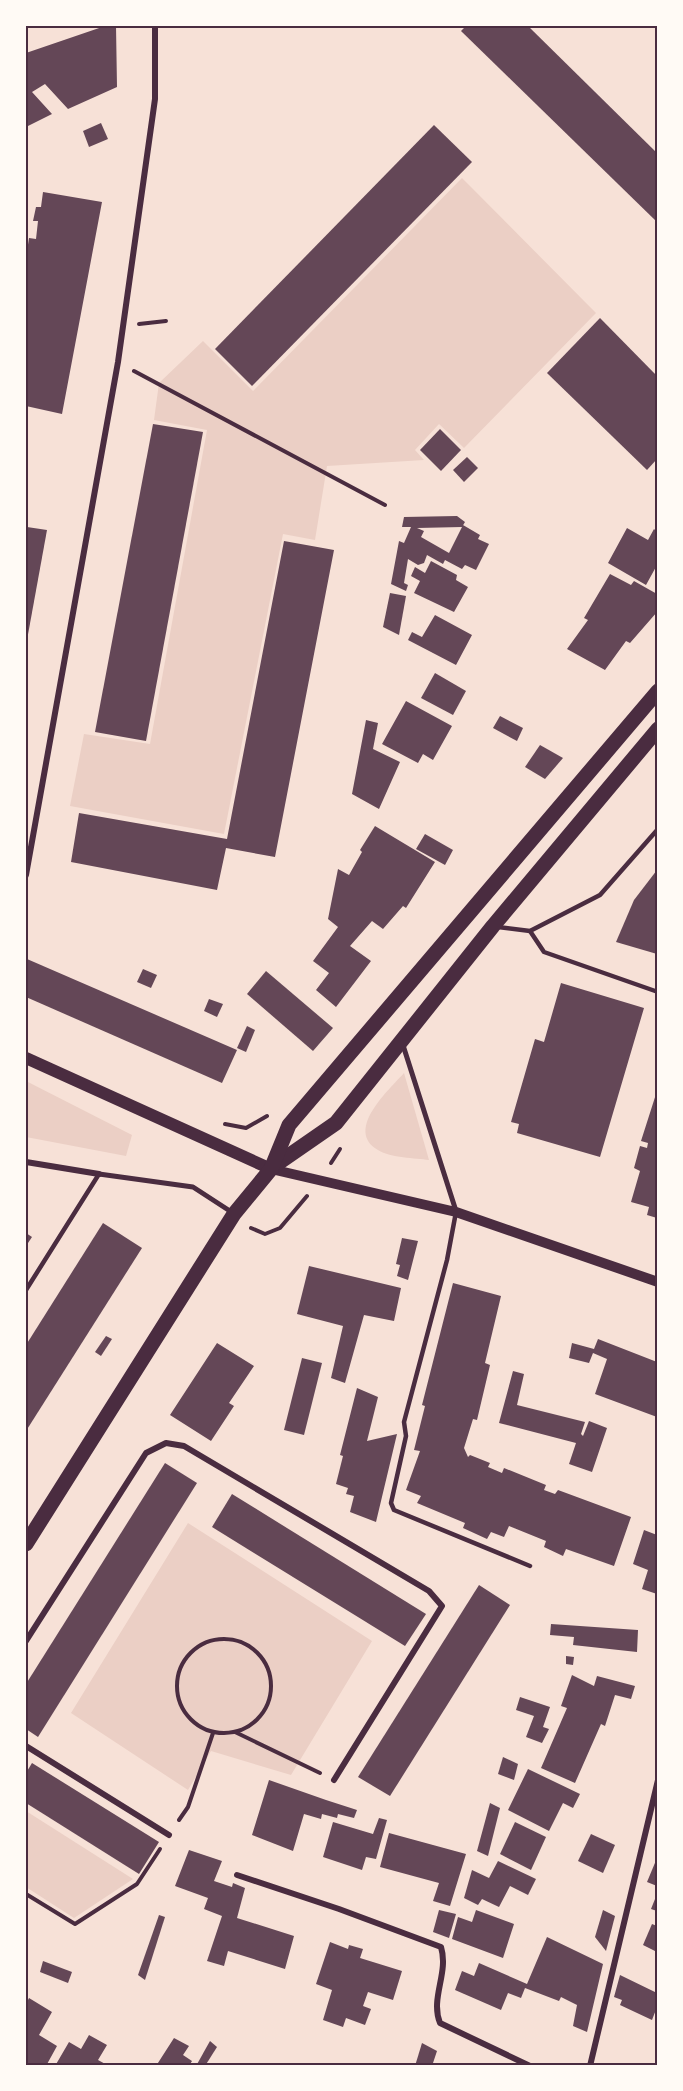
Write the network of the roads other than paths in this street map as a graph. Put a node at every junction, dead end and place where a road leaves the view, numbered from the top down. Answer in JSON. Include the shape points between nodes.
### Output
{"nodes":[{"id":1,"x":155,"y":26,"type":"edge"},
{"id":2,"x":657,"y":691,"type":"edge"},
{"id":3,"x":657,"y":729,"type":"edge"},
{"id":4,"x":657,"y":829,"type":"edge"},
{"id":5,"x":26,"y":875,"type":"edge"},
{"id":6,"x":493,"y":926,"type":"junction"},
{"id":7,"x":530,"y":931,"type":"junction"},
{"id":8,"x":657,"y":992,"type":"edge"},
{"id":9,"x":401,"y":1041,"type":"junction"},
{"id":10,"x":26,"y":1058,"type":"edge"},
{"id":11,"x":26,"y":1162,"type":"edge"},
{"id":12,"x":271,"y":1169,"type":"junction"},
{"id":13,"x":99,"y":1174,"type":"junction"},
{"id":14,"x":456,"y":1212,"type":"junction"},
{"id":15,"x":234,"y":1214,"type":"junction"},
{"id":16,"x":657,"y":1282,"type":"edge"},
{"id":17,"x":26,"y":1290,"type":"edge"},
{"id":18,"x":26,"y":1544,"type":"edge"},
{"id":19,"x":530,"y":1566,"type":"dead end"},
{"id":20,"x":26,"y":1641,"type":"edge"},
{"id":21,"x":26,"y":1746,"type":"edge"},
{"id":22,"x":334,"y":1780,"type":"road end"},
{"id":23,"x":657,"y":1780,"type":"edge"},
{"id":24,"x":170,"y":1835,"type":"road end"},
{"id":25,"x":237,"y":1875,"type":"dead end"},
{"id":26,"x":530,"y":2066,"type":"edge"},
{"id":27,"x":590,"y":2066,"type":"edge"}],
"edges":[{"from":1,"to":5,"type":"street","via":[[154,99],[118,362]]},
{"from":2,"to":12,"type":"main road","via":[[289,1125]]},
{"from":3,"to":6,"type":"main road"},
{"from":4,"to":7,"type":"lane","via":[[600,895]]},
{"from":6,"to":7,"type":"lane"},
{"from":6,"to":9,"type":"main road"},
{"from":7,"to":8,"type":"lane","via":[[544,952]]},
{"from":9,"to":12,"type":"main road","via":[[336,1123]]},
{"from":9,"to":14,"type":"street"},
{"from":10,"to":12,"type":"main road"},
{"from":11,"to":13,"type":"street"},
{"from":12,"to":14,"type":"street"},
{"from":12,"to":15,"type":"main road"},
{"from":13,"to":15,"type":"street","via":[[193,1186]]},
{"from":13,"to":17,"type":"lane"},
{"from":14,"to":16,"type":"street"},
{"from":14,"to":19,"type":"lane","via":[[404,1422],[406,1436],[392,1503],[394,1510]]},
{"from":15,"to":18,"type":"main road"},
{"from":20,"to":22,"type":"street","via":[[146,1453],[166,1443],[184,1446],[429,1591],[442,1606]]},
{"from":21,"to":24,"type":"street"},
{"from":23,"to":27,"type":"street"},
{"from":25,"to":26,"type":"street","via":[[441,1947],[445,1960],[435,2011],[440,2023]]}]}
